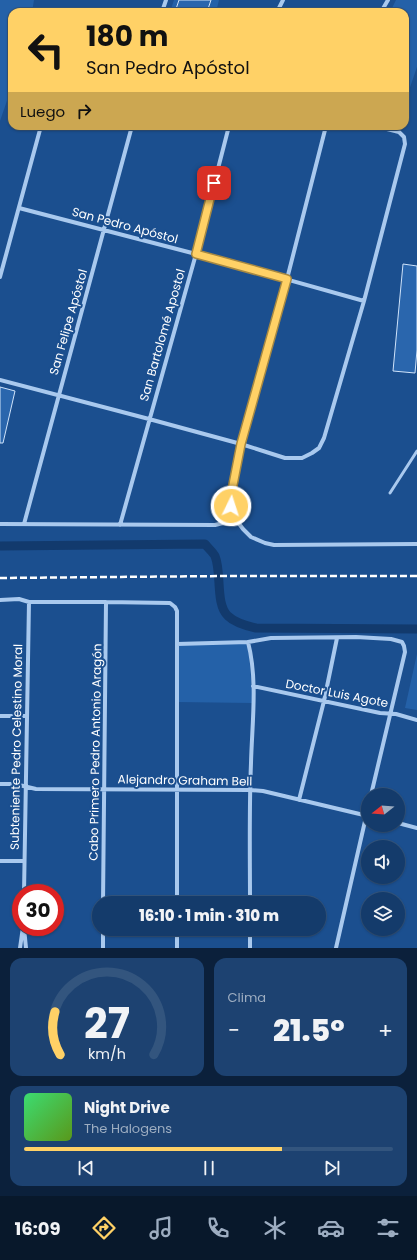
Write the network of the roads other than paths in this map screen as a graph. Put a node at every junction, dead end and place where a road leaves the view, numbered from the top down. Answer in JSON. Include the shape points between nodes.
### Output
{"nodes":[{"id":1,"x":39,"y":130,"type":"edge"},
{"id":2,"x":131,"y":130,"type":"edge"},
{"id":3,"x":228,"y":130,"type":"edge"},
{"id":4,"x":325,"y":130,"type":"edge"},
{"id":5,"x":391,"y":130,"type":"edge"},
{"id":6,"x":19,"y":208,"type":"junction"},
{"id":7,"x":105,"y":230,"type":"junction"},
{"id":8,"x":196,"y":254,"type":"junction"},
{"id":9,"x":0,"y":277,"type":"edge"},
{"id":10,"x":287,"y":279,"type":"junction"},
{"id":11,"x":364,"y":301,"type":"junction"},
{"id":12,"x":0,"y":380,"type":"edge"},
{"id":13,"x":58,"y":395,"type":"junction"},
{"id":14,"x":149,"y":419,"type":"junction"},
{"id":15,"x":241,"y":444,"type":"junction"},
{"id":16,"x":417,"y":451,"type":"edge"},
{"id":17,"x":390,"y":493,"type":"dead end"},
{"id":18,"x":234,"y":517,"type":"junction"},
{"id":19,"x":0,"y":524,"type":"edge"},
{"id":20,"x":24,"y":524,"type":"junction"},
{"id":21,"x":120,"y":525,"type":"junction"},
{"id":22,"x":417,"y":544,"type":"edge"},
{"id":23,"x":0,"y":600,"type":"edge"},
{"id":24,"x":29,"y":602,"type":"junction"},
{"id":25,"x":106,"y":602,"type":"junction"},
{"id":26,"x":337,"y":638,"type":"junction"},
{"id":27,"x":248,"y":642,"type":"junction"},
{"id":28,"x":177,"y":644,"type":"junction"},
{"id":29,"x":253,"y":686,"type":"junction"},
{"id":30,"x":324,"y":701,"type":"junction"},
{"id":31,"x":390,"y":714,"type":"junction"},
{"id":32,"x":0,"y":716,"type":"edge"},
{"id":33,"x":26,"y":716,"type":"junction"},
{"id":34,"x":417,"y":720,"type":"edge"},
{"id":35,"x":0,"y":784,"type":"edge"},
{"id":36,"x":26,"y":786,"type":"junction"},
{"id":37,"x":373,"y":788,"type":"edge"},
{"id":38,"x":104,"y":789,"type":"junction"},
{"id":39,"x":178,"y":790,"type":"junction"},
{"id":40,"x":250,"y":790,"type":"junction"},
{"id":41,"x":299,"y":800,"type":"junction"},
{"id":42,"x":361,"y":815,"type":"edge"},
{"id":43,"x":405,"y":825,"type":"edge"},
{"id":44,"x":417,"y":828,"type":"edge"},
{"id":45,"x":363,"y":832,"type":"edge"},
{"id":46,"x":0,"y":860,"type":"edge"},
{"id":47,"x":24,"y":861,"type":"junction"},
{"id":48,"x":24,"y":884,"type":"edge"},
{"id":49,"x":103,"y":896,"type":"edge"},
{"id":50,"x":177,"y":896,"type":"edge"},
{"id":51,"x":250,"y":896,"type":"edge"},
{"id":52,"x":22,"y":936,"type":"edge"},
{"id":53,"x":24,"y":936,"type":"edge"},
{"id":54,"x":103,"y":936,"type":"edge"},
{"id":55,"x":177,"y":936,"type":"edge"},
{"id":56,"x":250,"y":936,"type":"edge"},
{"id":57,"x":20,"y":948,"type":"edge"},
{"id":58,"x":26,"y":948,"type":"edge"},
{"id":59,"x":103,"y":948,"type":"edge"},
{"id":60,"x":177,"y":948,"type":"edge"},
{"id":61,"x":250,"y":948,"type":"edge"},
{"id":62,"x":336,"y":948,"type":"edge"}],
"edges":[{"from":1,"to":6,"type":"street"},
{"from":2,"to":7,"type":"street","name":"San Felipe Apóstol"},
{"from":3,"to":8,"type":"street","name":"San Bartolomé Apostol"},
{"from":4,"to":10,"type":"street"},
{"from":5,"to":11,"type":"street","via":[[404,136],[405,144]]},
{"from":6,"to":7,"type":"street","name":"San Pedro Apóstol"},
{"from":6,"to":9,"type":"street"},
{"from":7,"to":8,"type":"street","name":"San Pedro Apóstol"},
{"from":7,"to":13,"type":"street","name":"San Felipe Apóstol"},
{"from":8,"to":10,"type":"street","name":"San Pedro Apóstol"},
{"from":8,"to":14,"type":"street","name":"San Bartolomé Apostol"},
{"from":10,"to":11,"type":"street","name":"San Pedro Apóstol"},
{"from":10,"to":15,"type":"street"},
{"from":11,"to":15,"type":"street","via":[[319,448],[302,458],[294,459]]},
{"from":12,"to":13,"type":"street"},
{"from":13,"to":14,"type":"street"},
{"from":13,"to":20,"type":"street","name":"San Felipe Apóstol"},
{"from":14,"to":15,"type":"street"},
{"from":14,"to":21,"type":"street","name":"San Bartolomé Apostol"},
{"from":15,"to":18,"type":"street","via":[[231,495]]},
{"from":16,"to":17,"type":"lane"},
{"from":18,"to":21,"type":"street","via":[[215,525]]},
{"from":18,"to":22,"type":"street","via":[[251,537],[274,545]]},
{"from":19,"to":20,"type":"street"},
{"from":20,"to":21,"type":"street"},
{"from":23,"to":24,"type":"street"},
{"from":24,"to":25,"type":"street"},
{"from":24,"to":33,"type":"street","name":"Subteniente Pedro Celestino Moral"},
{"from":25,"to":28,"type":"street","via":[[170,603],[177,612]]},
{"from":25,"to":38,"type":"street","name":"Cabo Primero Pedro Antonio Aragón"},
{"from":26,"to":27,"type":"street","via":[[270,638]]},
{"from":26,"to":30,"type":"street"},
{"from":26,"to":31,"type":"street","via":[[391,639],[402,642],[405,652]]},
{"from":27,"to":28,"type":"street"},
{"from":27,"to":29,"type":"street","via":[[252,657]]},
{"from":28,"to":39,"type":"street"},
{"from":29,"to":30,"type":"street","name":"Doctor Luis Agote"},
{"from":29,"to":40,"type":"street"},
{"from":30,"to":31,"type":"street","name":"Doctor Luis Agote"},
{"from":30,"to":41,"type":"street"},
{"from":31,"to":34,"type":"street","name":"Doctor Luis Agote"},
{"from":31,"to":37,"type":"street"},
{"from":32,"to":33,"type":"street"},
{"from":33,"to":36,"type":"street","name":"Subteniente Pedro Celestino Moral"},
{"from":35,"to":36,"type":"street","name":"Alejandro Graham Bell"},
{"from":36,"to":38,"type":"street","name":"Alejandro Graham Bell","via":[[36,789]]},
{"from":36,"to":47,"type":"street","name":"Subteniente Pedro Celestino Moral"},
{"from":38,"to":39,"type":"street","name":"Alejandro Graham Bell"},
{"from":38,"to":49,"type":"street","name":"Cabo Primero Pedro Antonio Aragón"},
{"from":39,"to":40,"type":"street","name":"Alejandro Graham Bell"},
{"from":39,"to":50,"type":"street"},
{"from":40,"to":41,"type":"street","name":"Alejandro Graham Bell"},
{"from":40,"to":51,"type":"street"},
{"from":41,"to":42,"type":"street","name":"Alejandro Graham Bell"},
{"from":43,"to":44,"type":"street"},
{"from":45,"to":62,"type":"street"},
{"from":46,"to":47,"type":"street"},
{"from":47,"to":48,"type":"street","name":"Subteniente Pedro Celestino Moral"},
{"from":52,"to":57,"type":"street"},
{"from":53,"to":58,"type":"street"},
{"from":54,"to":59,"type":"street"},
{"from":55,"to":60,"type":"street"},
{"from":56,"to":61,"type":"street"}]}
